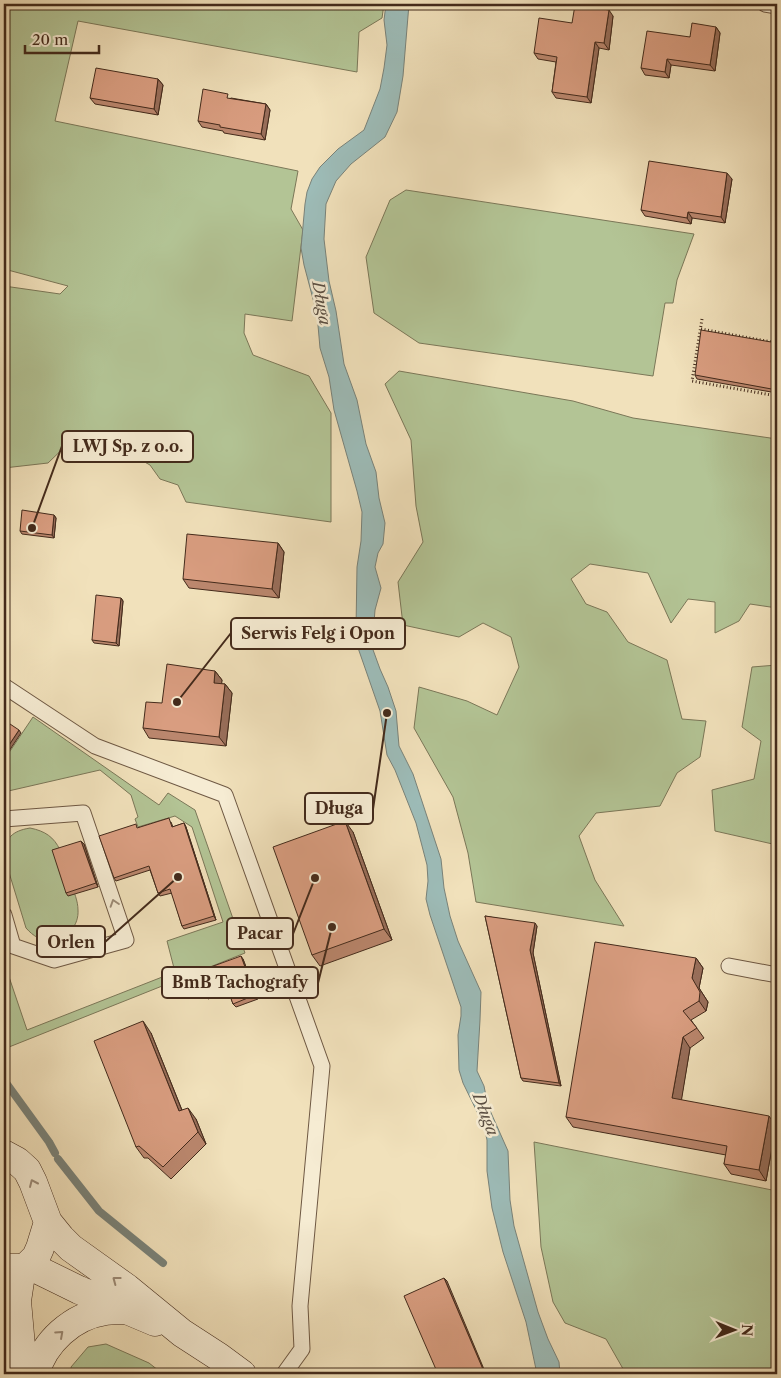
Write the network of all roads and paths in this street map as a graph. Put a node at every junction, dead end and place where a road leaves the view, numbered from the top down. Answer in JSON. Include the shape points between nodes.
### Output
{"nodes":[{"id":1,"x":765,"y":4,"type":"edge"},
{"id":2,"x":777,"y":6,"type":"edge"},
{"id":3,"x":702,"y":320,"type":"dead end"},
{"id":4,"x":701,"y":329,"type":"junction"},
{"id":5,"x":777,"y":343,"type":"edge"},
{"id":6,"x":777,"y":396,"type":"edge"},
{"id":7,"x":4,"y":686,"type":"edge"},
{"id":8,"x":4,"y":818,"type":"edge"},
{"id":9,"x":4,"y":915,"type":"edge"},
{"id":10,"x":729,"y":966,"type":"dead end"},
{"id":11,"x":777,"y":975,"type":"edge"},
{"id":12,"x":4,"y":1154,"type":"edge"},
{"id":13,"x":48,"y":1222,"type":"junction"},
{"id":14,"x":18,"y":1267,"type":"edge"},
{"id":15,"x":126,"y":1310,"type":"junction"},
{"id":16,"x":182,"y":1333,"type":"junction"},
{"id":17,"x":4,"y":1355,"type":"edge"},
{"id":18,"x":14,"y":1374,"type":"edge"},
{"id":19,"x":21,"y":1374,"type":"edge"},
{"id":20,"x":35,"y":1374,"type":"edge"},
{"id":21,"x":242,"y":1374,"type":"edge"},
{"id":22,"x":284,"y":1374,"type":"edge"}],
"edges":[{"from":1,"to":2,"type":"lane"},
{"from":3,"to":4,"type":"path"},
{"from":4,"to":5,"type":"path"},
{"from":4,"to":6,"type":"path","via":[[692,381]]},
{"from":7,"to":22,"type":"lane","via":[[95,746],[225,795],[322,1066],[300,1306],[302,1349]]},
{"from":9,"to":8,"type":"lane","one_way":true,"via":[[13,946],[54,960],[126,940],[83,813]]},
{"from":10,"to":11,"type":"lane"},
{"from":13,"to":12,"type":"street","one_way":true,"via":[[27,1170]]},
{"from":13,"to":14,"type":"street","via":[[36,1257]]},
{"from":16,"to":13,"type":"street","one_way":true,"via":[[71,1248]]},
{"from":14,"to":15,"type":"street"},
{"from":14,"to":19,"type":"street"},
{"from":15,"to":16,"type":"street"},
{"from":20,"to":15,"type":"street","one_way":true,"via":[[46,1348],[72,1324],[89,1315]]},
{"from":16,"to":21,"type":"street"},
{"from":17,"to":18,"type":"street"}]}
